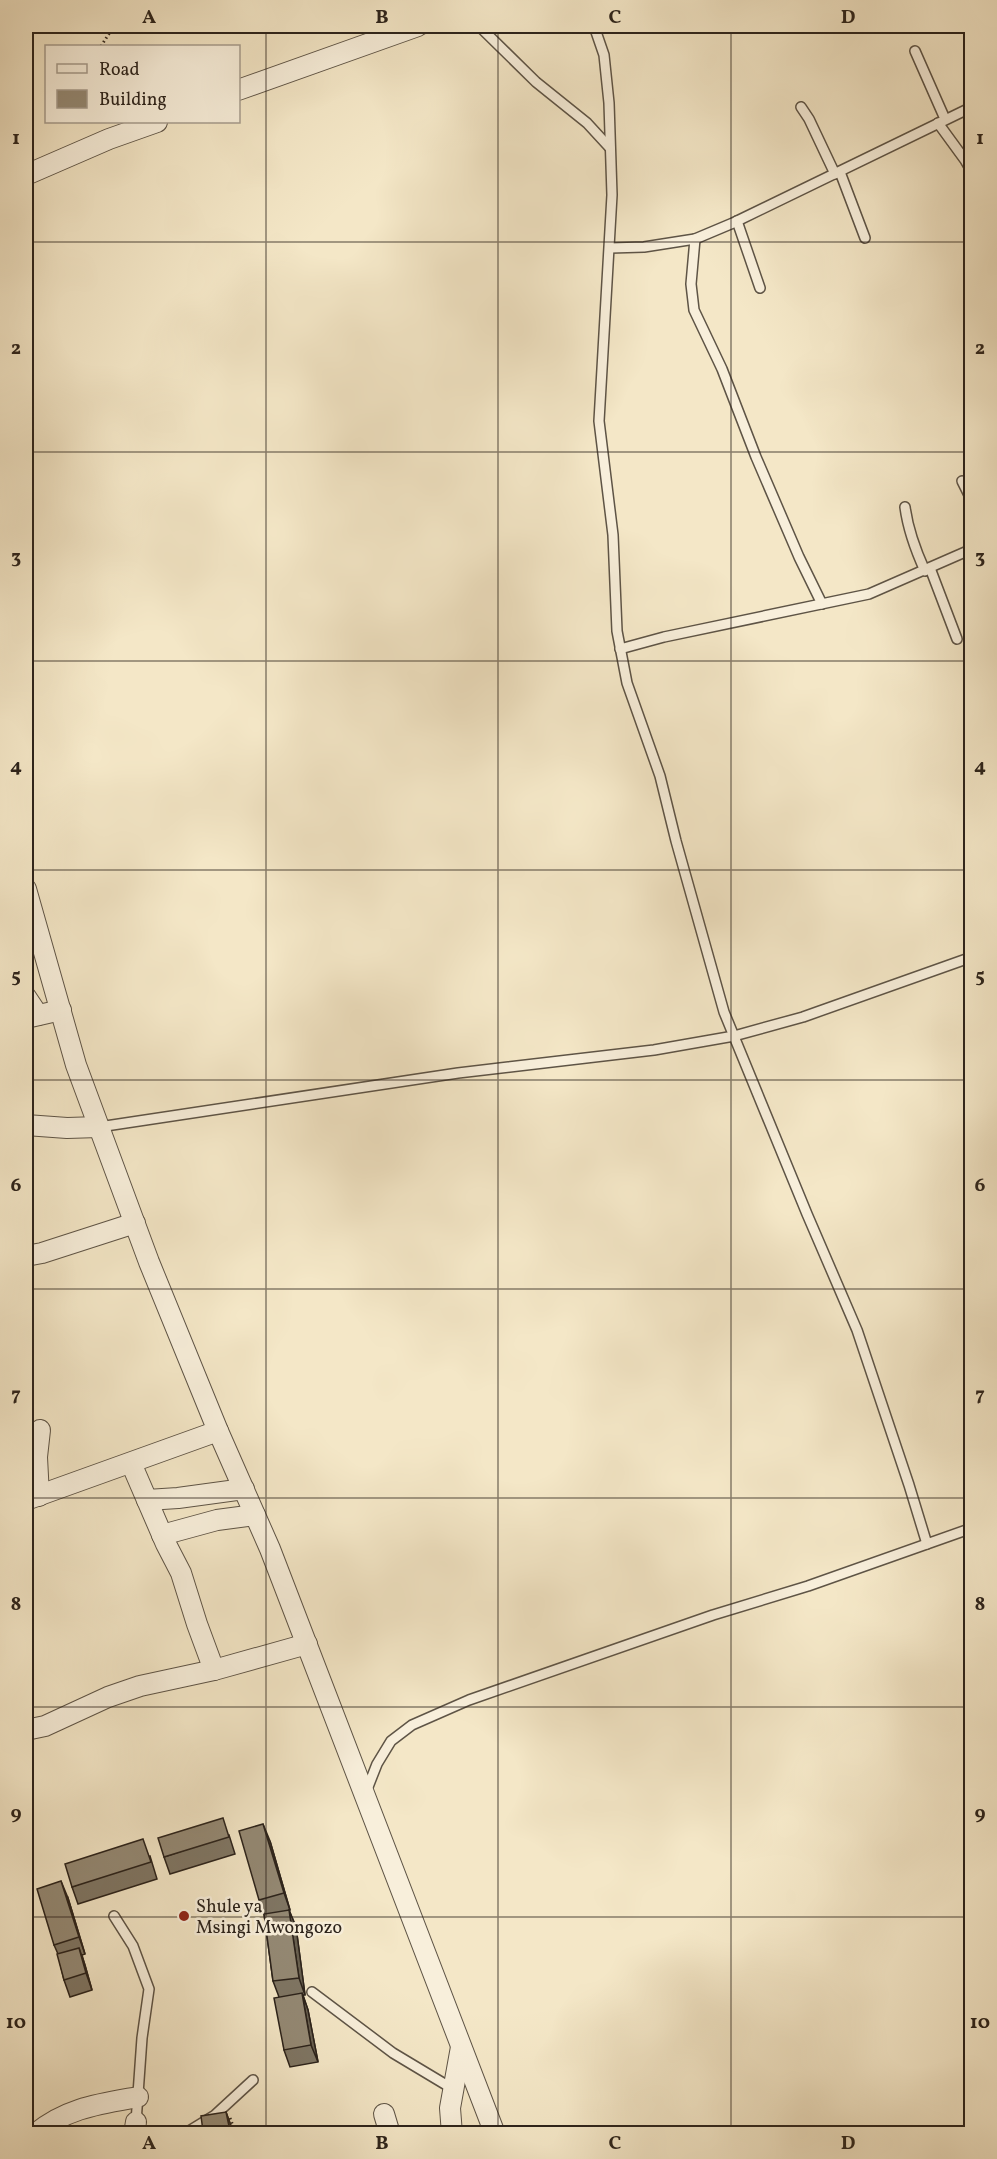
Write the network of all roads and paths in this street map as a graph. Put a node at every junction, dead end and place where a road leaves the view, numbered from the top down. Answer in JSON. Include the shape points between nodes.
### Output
{"nodes":[{"id":1,"x":114,"y":26,"type":"edge"},
{"id":2,"x":418,"y":26,"type":"edge"},
{"id":3,"x":479,"y":26,"type":"edge"},
{"id":4,"x":594,"y":26,"type":"edge"},
{"id":5,"x":102,"y":45,"type":"edge"},
{"id":6,"x":915,"y":51,"type":"dead end"},
{"id":7,"x":240,"y":89,"type":"edge"},
{"id":8,"x":801,"y":107,"type":"dead end"},
{"id":9,"x":972,"y":107,"type":"edge"},
{"id":10,"x":942,"y":121,"type":"junction"},
{"id":11,"x":154,"y":123,"type":"edge"},
{"id":12,"x":610,"y":148,"type":"junction"},
{"id":13,"x":972,"y":172,"type":"edge"},
{"id":14,"x":837,"y":173,"type":"junction"},
{"id":15,"x":26,"y":175,"type":"edge"},
{"id":16,"x":737,"y":221,"type":"junction"},
{"id":17,"x":865,"y":238,"type":"dead end"},
{"id":18,"x":694,"y":239,"type":"junction"},
{"id":19,"x":610,"y":248,"type":"junction"},
{"id":20,"x":760,"y":288,"type":"dead end"},
{"id":21,"x":962,"y":481,"type":"dead end"},
{"id":22,"x":972,"y":501,"type":"edge"},
{"id":23,"x":905,"y":507,"type":"dead end"},
{"id":24,"x":972,"y":549,"type":"edge"},
{"id":25,"x":928,"y":569,"type":"junction"},
{"id":26,"x":822,"y":604,"type":"junction"},
{"id":27,"x":957,"y":639,"type":"dead end"},
{"id":28,"x":621,"y":649,"type":"junction"},
{"id":29,"x":26,"y":889,"type":"edge"},
{"id":30,"x":972,"y":957,"type":"edge"},
{"id":31,"x":26,"y":997,"type":"edge"},
{"id":32,"x":61,"y":1010,"type":"junction"},
{"id":33,"x":32,"y":1017,"type":"edge"},
{"id":34,"x":734,"y":1036,"type":"junction"},
{"id":35,"x":26,"y":1125,"type":"edge"},
{"id":36,"x":99,"y":1127,"type":"junction"},
{"id":37,"x":135,"y":1223,"type":"junction"},
{"id":38,"x":26,"y":1256,"type":"edge"},
{"id":39,"x":40,"y":1430,"type":"dead end"},
{"id":40,"x":218,"y":1431,"type":"junction"},
{"id":41,"x":131,"y":1463,"type":"junction"},
{"id":42,"x":32,"y":1490,"type":"edge"},
{"id":43,"x":244,"y":1490,"type":"junction"},
{"id":44,"x":147,"y":1500,"type":"junction"},
{"id":45,"x":255,"y":1515,"type":"junction"},
{"id":46,"x":972,"y":1528,"type":"edge"},
{"id":47,"x":162,"y":1535,"type":"junction"},
{"id":48,"x":927,"y":1544,"type":"junction"},
{"id":49,"x":307,"y":1644,"type":"junction"},
{"id":50,"x":214,"y":1670,"type":"junction"},
{"id":51,"x":26,"y":1730,"type":"edge"},
{"id":52,"x":364,"y":1797,"type":"junction"},
{"id":53,"x":114,"y":1916,"type":"dead end"},
{"id":54,"x":312,"y":1992,"type":"dead end"},
{"id":55,"x":461,"y":2047,"type":"junction"},
{"id":56,"x":253,"y":2080,"type":"dead end"},
{"id":57,"x":453,"y":2089,"type":"junction"},
{"id":58,"x":138,"y":2097,"type":"junction"},
{"id":59,"x":225,"y":2106,"type":"junction"},
{"id":60,"x":384,"y":2114,"type":"dead end"},
{"id":61,"x":135,"y":2128,"type":"edge"},
{"id":62,"x":35,"y":2133,"type":"edge"},
{"id":63,"x":184,"y":2133,"type":"edge"},
{"id":64,"x":236,"y":2133,"type":"edge"},
{"id":65,"x":390,"y":2133,"type":"edge"},
{"id":66,"x":452,"y":2133,"type":"edge"},
{"id":67,"x":495,"y":2133,"type":"edge"}],
"edges":[{"from":1,"to":5,"type":"path"},
{"from":2,"to":7,"type":"street"},
{"from":3,"to":12,"type":"lane"},
{"from":4,"to":12,"type":"lane","via":[[604,55]]},
{"from":6,"to":10,"type":"lane"},
{"from":8,"to":14,"type":"lane"},
{"from":9,"to":10,"type":"lane"},
{"from":10,"to":13,"type":"lane"},
{"from":10,"to":14,"type":"lane"},
{"from":11,"to":15,"type":"street"},
{"from":12,"to":19,"type":"lane"},
{"from":14,"to":16,"type":"lane"},
{"from":14,"to":17,"type":"lane"},
{"from":16,"to":18,"type":"lane"},
{"from":16,"to":20,"type":"lane"},
{"from":18,"to":19,"type":"lane"},
{"from":18,"to":26,"type":"lane","via":[[694,310]]},
{"from":19,"to":28,"type":"lane","via":[[599,421]]},
{"from":21,"to":22,"type":"lane"},
{"from":23,"to":25,"type":"lane","via":[[912,543]]},
{"from":24,"to":25,"type":"lane"},
{"from":25,"to":26,"type":"lane","via":[[869,594]]},
{"from":25,"to":27,"type":"lane"},
{"from":26,"to":28,"type":"lane"},
{"from":28,"to":34,"type":"lane","via":[[627,682],[660,776],[724,1012]]},
{"from":29,"to":32,"type":"street"},
{"from":30,"to":34,"type":"lane","via":[[803,1017]]},
{"from":31,"to":33,"type":"street"},
{"from":32,"to":33,"type":"street"},
{"from":32,"to":36,"type":"street"},
{"from":34,"to":36,"type":"lane"},
{"from":34,"to":48,"type":"lane","via":[[857,1330]]},
{"from":35,"to":36,"type":"street"},
{"from":36,"to":37,"type":"street"},
{"from":37,"to":38,"type":"street"},
{"from":37,"to":40,"type":"street"},
{"from":39,"to":42,"type":"street"},
{"from":40,"to":41,"type":"street"},
{"from":40,"to":43,"type":"street"},
{"from":41,"to":42,"type":"street"},
{"from":41,"to":44,"type":"street"},
{"from":43,"to":44,"type":"street"},
{"from":43,"to":45,"type":"street"},
{"from":44,"to":47,"type":"street"},
{"from":45,"to":47,"type":"street","via":[[217,1520]]},
{"from":45,"to":49,"type":"street"},
{"from":46,"to":48,"type":"lane"},
{"from":47,"to":50,"type":"street","via":[[181,1573]]},
{"from":48,"to":52,"type":"lane","via":[[557,1669],[412,1725],[391,1741]]},
{"from":49,"to":50,"type":"street"},
{"from":49,"to":52,"type":"street"},
{"from":50,"to":51,"type":"street","via":[[140,1686],[45,1726]]},
{"from":52,"to":55,"type":"street"},
{"from":53,"to":58,"type":"lane","via":[[134,1946],[149,1989]]},
{"from":54,"to":57,"type":"lane","via":[[393,2053]]},
{"from":55,"to":57,"type":"street"},
{"from":55,"to":67,"type":"street"},
{"from":56,"to":59,"type":"lane"},
{"from":57,"to":66,"type":"street"},
{"from":58,"to":61,"type":"lane"},
{"from":58,"to":62,"type":"street","via":[[68,2112]]},
{"from":59,"to":63,"type":"lane"},
{"from":59,"to":64,"type":"path"},
{"from":60,"to":65,"type":"street"}]}
